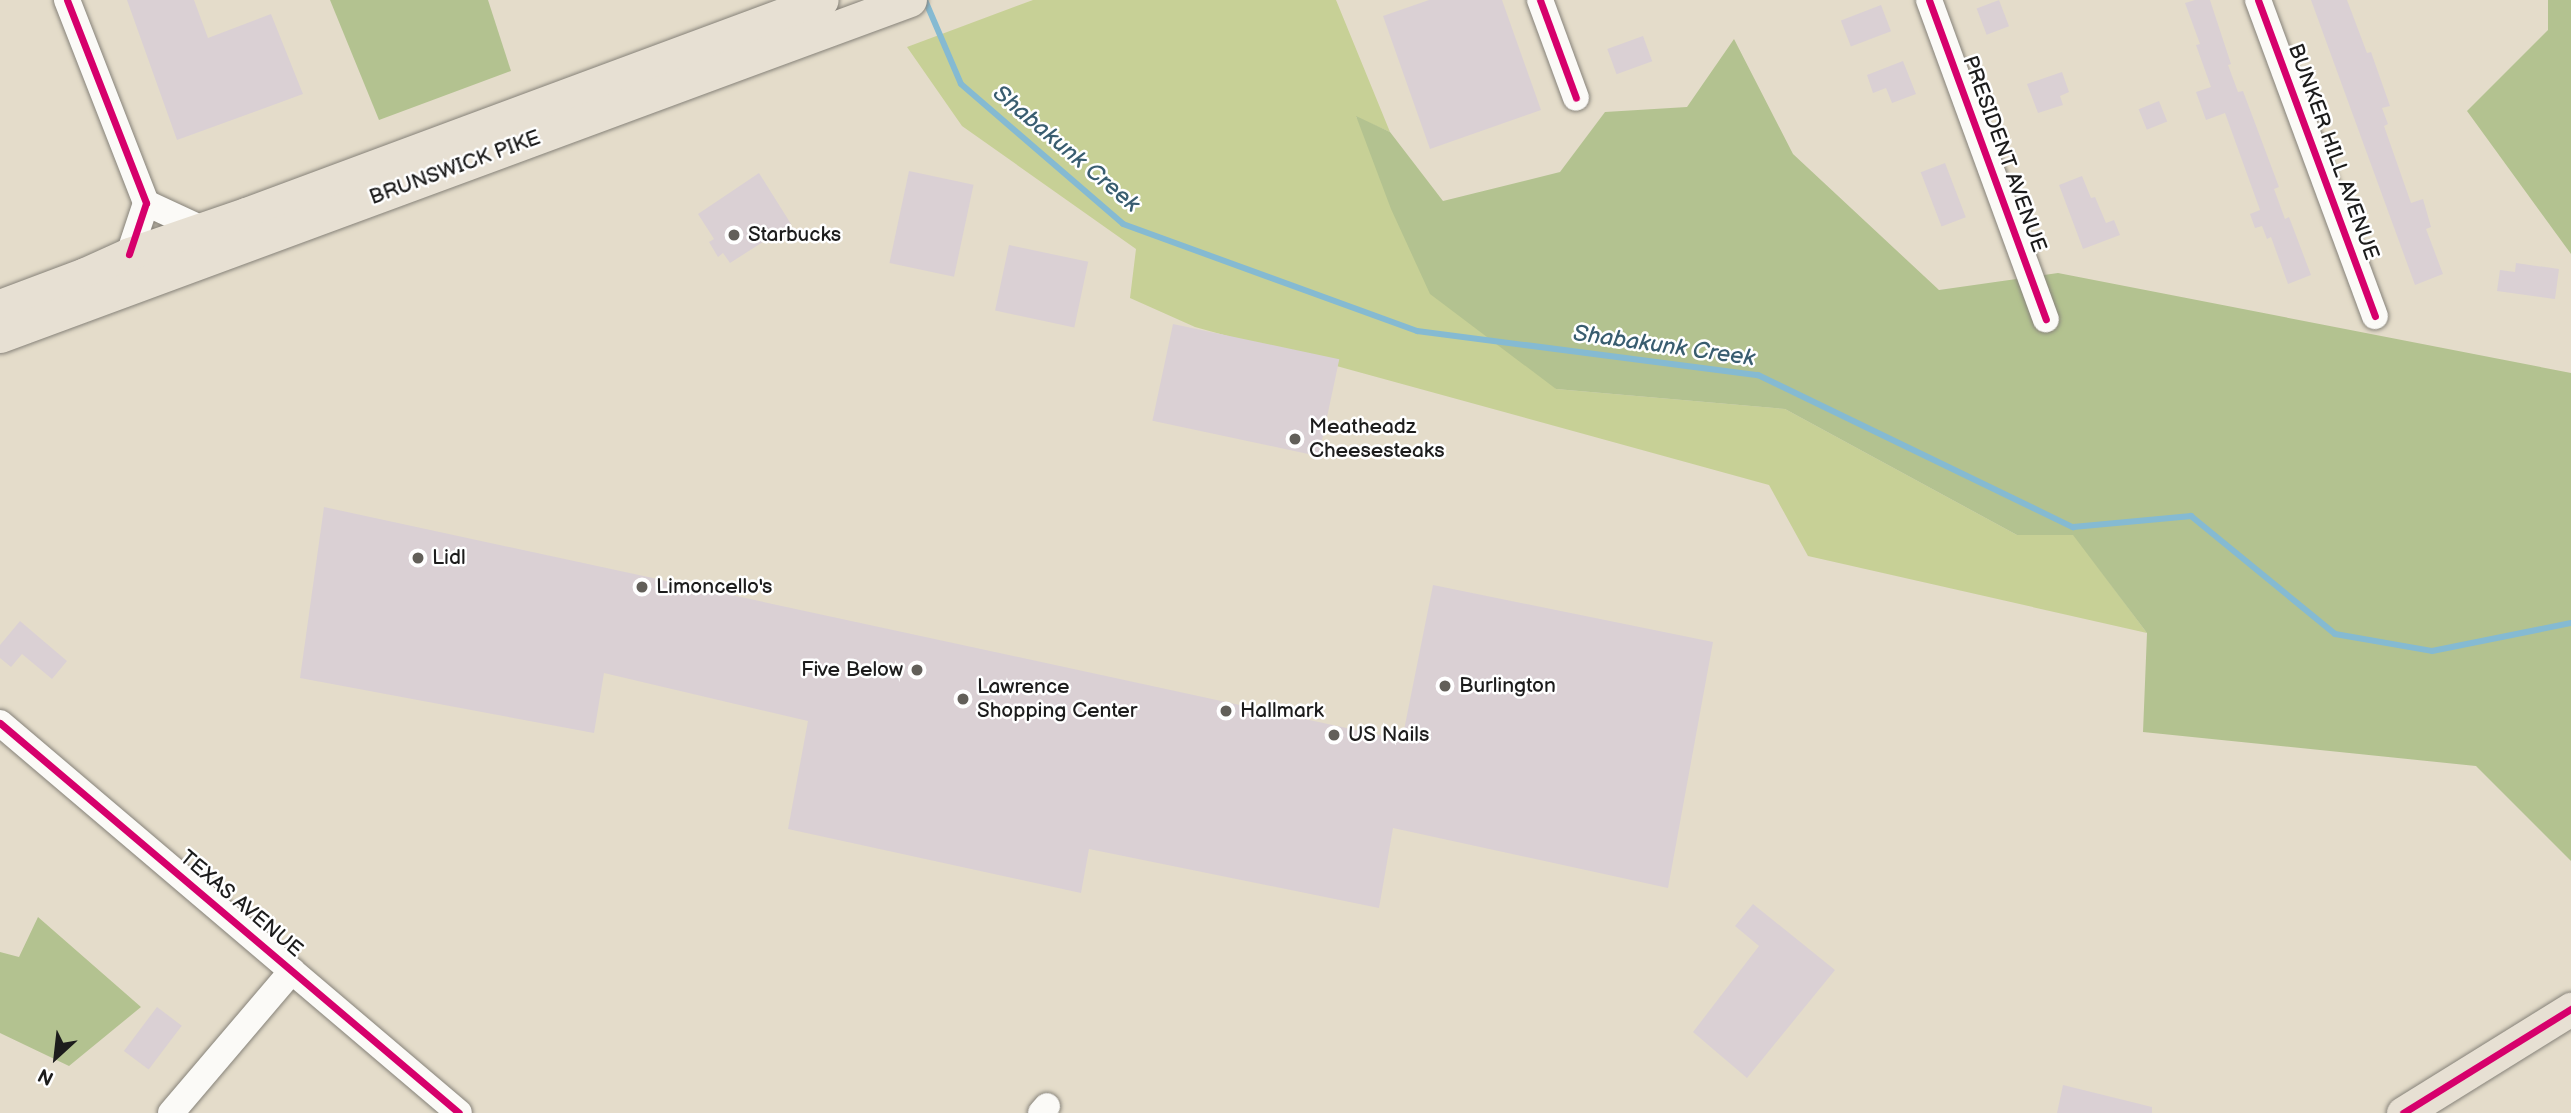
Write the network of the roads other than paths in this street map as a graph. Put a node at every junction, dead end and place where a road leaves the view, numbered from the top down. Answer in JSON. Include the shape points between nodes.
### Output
{"nodes":[{"id":1,"x":67,"y":0,"type":"edge"},
{"id":2,"x":822,"y":0,"type":"edge"},
{"id":3,"x":1540,"y":0,"type":"edge"},
{"id":4,"x":1929,"y":0,"type":"edge"},
{"id":5,"x":2258,"y":0,"type":"edge"},
{"id":6,"x":895,"y":5,"type":"edge"},
{"id":7,"x":1576,"y":99,"type":"dead end"},
{"id":8,"x":146,"y":203,"type":"junction"},
{"id":9,"x":202,"y":229,"type":"junction"},
{"id":10,"x":129,"y":254,"type":"junction"},
{"id":11,"x":4,"y":304,"type":"edge"},
{"id":12,"x":2375,"y":316,"type":"dead end"},
{"id":13,"x":2046,"y":320,"type":"dead end"},
{"id":14,"x":0,"y":335,"type":"edge"},
{"id":15,"x":0,"y":723,"type":"edge"},
{"id":16,"x":292,"y":971,"type":"junction"},
{"id":17,"x":2571,"y":1009,"type":"edge"},
{"id":18,"x":171,"y":1113,"type":"edge"},
{"id":19,"x":459,"y":1113,"type":"edge"},
{"id":20,"x":2403,"y":1113,"type":"edge"}],
"edges":[{"from":1,"to":8,"type":"street"},
{"from":2,"to":9,"type":"main road","name":"BRUNSWICK PIKE"},
{"from":3,"to":7,"type":"street"},
{"from":4,"to":13,"type":"street","name":"PRESIDENT AVENUE"},
{"from":5,"to":12,"type":"street","name":"BUNKER HILL AVENUE"},
{"from":6,"to":14,"type":"main road","name":"BRUNSWICK PIKE"},
{"from":8,"to":9,"type":"street"},
{"from":8,"to":10,"type":"street"},
{"from":9,"to":10,"type":"main road","name":"BRUNSWICK PIKE"},
{"from":10,"to":11,"type":"main road","name":"BRUNSWICK PIKE"},
{"from":15,"to":16,"type":"street","name":"TEXAS AVENUE"},
{"from":16,"to":18,"type":"street"},
{"from":16,"to":19,"type":"street","name":"TEXAS AVENUE"},
{"from":17,"to":20,"type":"main road"}]}
